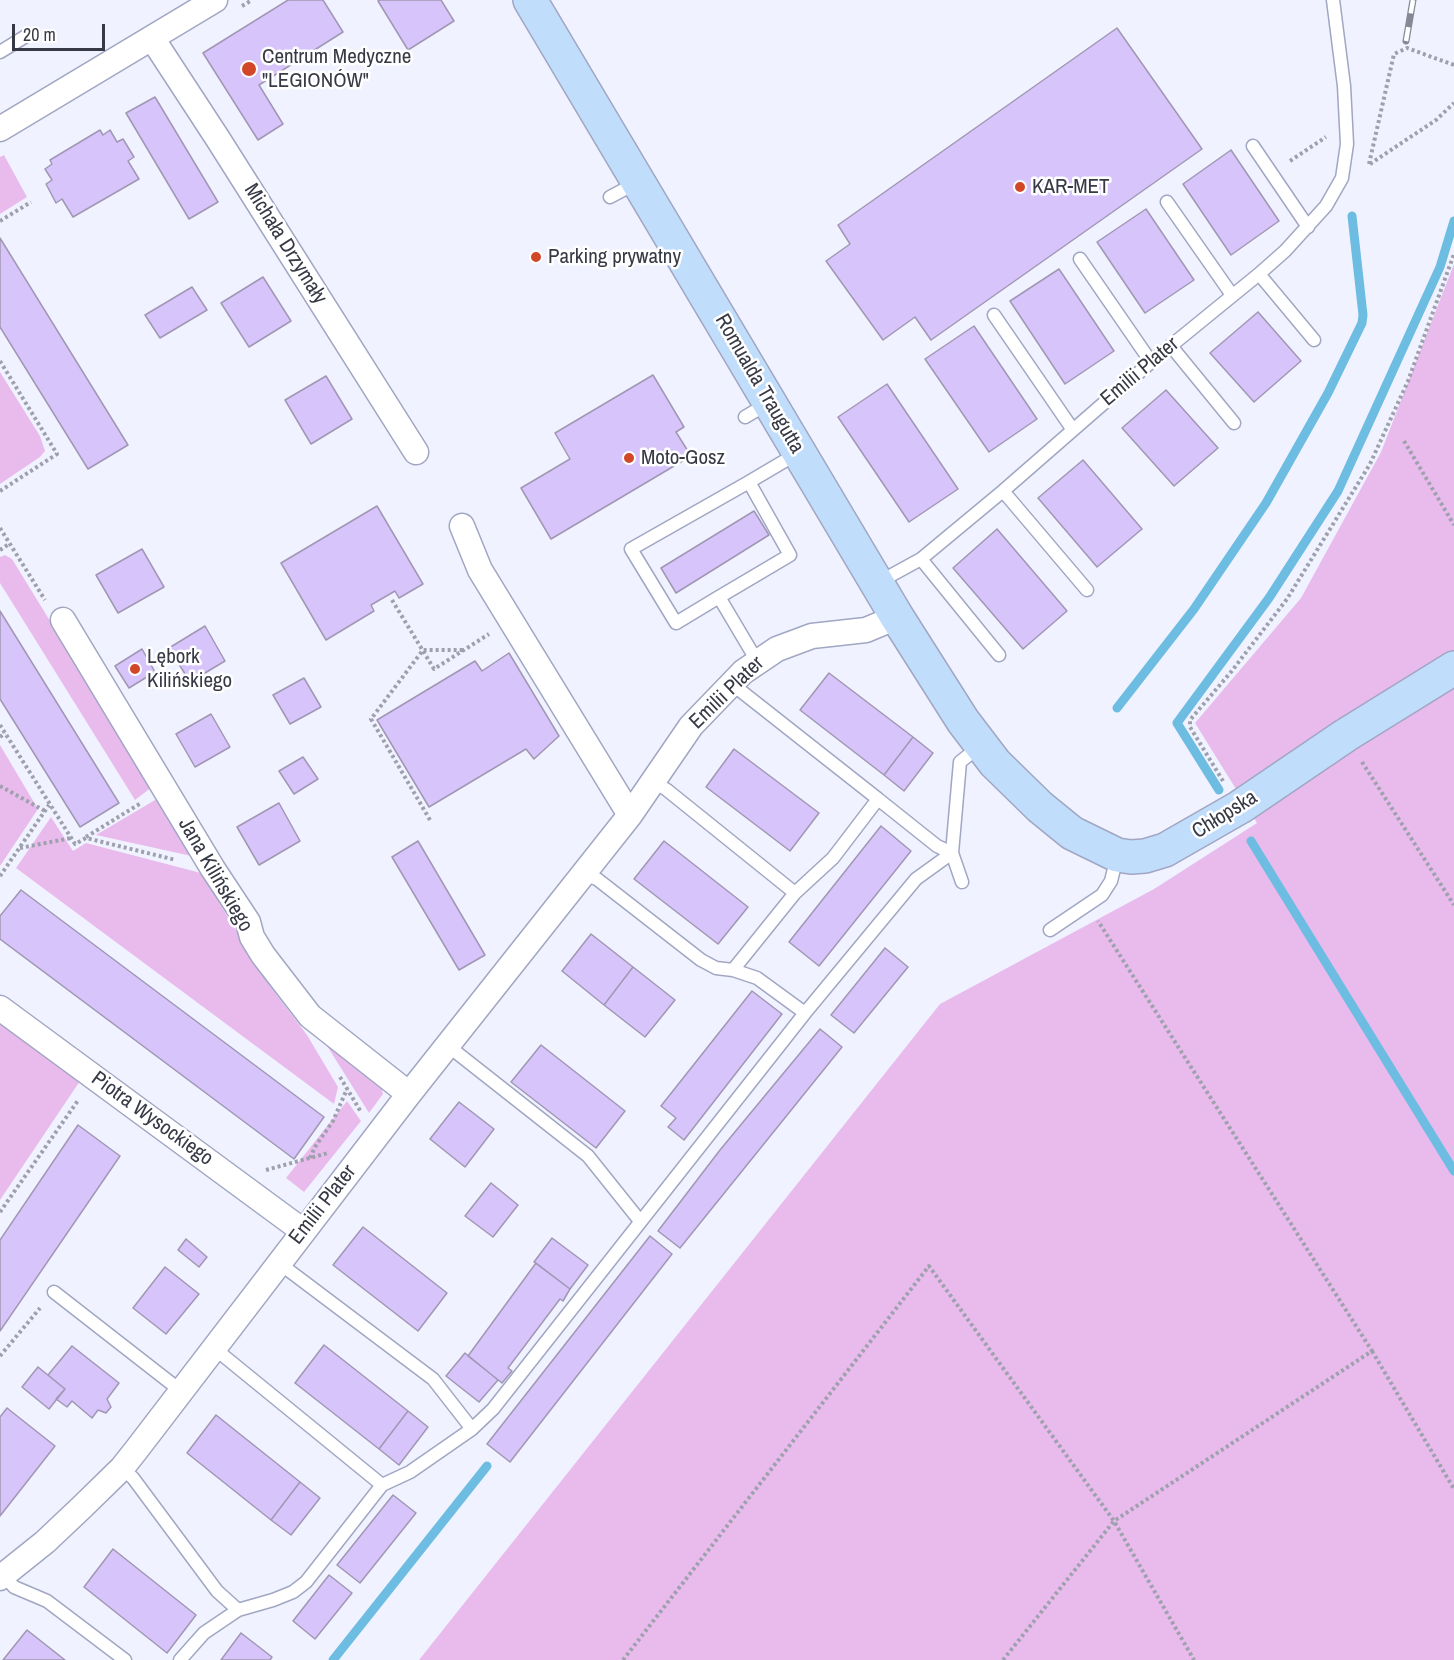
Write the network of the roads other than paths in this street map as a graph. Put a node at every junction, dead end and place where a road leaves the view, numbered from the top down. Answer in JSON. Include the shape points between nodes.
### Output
{"nodes":[{"id":1,"x":215,"y":0,"type":"edge"},
{"id":2,"x":530,"y":0,"type":"edge"},
{"id":3,"x":1333,"y":0,"type":"edge"},
{"id":4,"x":26,"y":36,"type":"dead end"},
{"id":5,"x":152,"y":38,"type":"junction"},
{"id":6,"x":0,"y":52,"type":"edge"},
{"id":7,"x":0,"y":129,"type":"edge"},
{"id":8,"x":1253,"y":146,"type":"dead end"},
{"id":9,"x":639,"y":181,"type":"junction"},
{"id":10,"x":610,"y":197,"type":"dead end"},
{"id":11,"x":1167,"y":202,"type":"dead end"},
{"id":12,"x":1308,"y":227,"type":"junction"},
{"id":13,"x":1080,"y":259,"type":"dead end"},
{"id":14,"x":1259,"y":274,"type":"junction"},
{"id":15,"x":1232,"y":295,"type":"junction"},
{"id":16,"x":994,"y":315,"type":"dead end"},
{"id":17,"x":1314,"y":340,"type":"dead end"},
{"id":18,"x":1171,"y":346,"type":"junction"},
{"id":19,"x":1151,"y":362,"type":"junction"},
{"id":20,"x":1234,"y":423,"type":"dead end"},
{"id":21,"x":1073,"y":430,"type":"junction"},
{"id":22,"x":416,"y":452,"type":"dead end"},
{"id":23,"x":799,"y":453,"type":"junction"},
{"id":24,"x":749,"y":482,"type":"junction"},
{"id":25,"x":1004,"y":491,"type":"junction"},
{"id":26,"x":462,"y":526,"type":"dead end"},
{"id":27,"x":921,"y":559,"type":"junction"},
{"id":28,"x":878,"y":583,"type":"junction"},
{"id":29,"x":1086,"y":590,"type":"dead end"},
{"id":30,"x":719,"y":597,"type":"junction"},
{"id":31,"x":897,"y":617,"type":"junction"},
{"id":32,"x":63,"y":620,"type":"road end"},
{"id":33,"x":999,"y":655,"type":"dead end"},
{"id":34,"x":757,"y":661,"type":"junction"},
{"id":35,"x":1454,"y":668,"type":"edge"},
{"id":36,"x":732,"y":684,"type":"junction"},
{"id":37,"x":988,"y":754,"type":"junction"},
{"id":38,"x":653,"y":781,"type":"junction"},
{"id":39,"x":878,"y":799,"type":"junction"},
{"id":40,"x":630,"y":815,"type":"junction"},
{"id":41,"x":952,"y":853,"type":"junction"},
{"id":42,"x":1117,"y":855,"type":"junction"},
{"id":43,"x":583,"y":874,"type":"junction"},
{"id":44,"x":962,"y":882,"type":"dead end"},
{"id":45,"x":795,"y":893,"type":"junction"},
{"id":46,"x":1050,"y":930,"type":"dead end"},
{"id":47,"x":733,"y":970,"type":"junction"},
{"id":48,"x":0,"y":1008,"type":"edge"},
{"id":49,"x":805,"y":1013,"type":"junction"},
{"id":50,"x":447,"y":1045,"type":"junction"},
{"id":51,"x":409,"y":1094,"type":"junction"},
{"id":52,"x":640,"y":1221,"type":"junction"},
{"id":53,"x":303,"y":1231,"type":"junction"},
{"id":54,"x":279,"y":1263,"type":"junction"},
{"id":55,"x":54,"y":1292,"type":"road end"},
{"id":56,"x":214,"y":1348,"type":"junction"},
{"id":57,"x":181,"y":1391,"type":"junction"},
{"id":58,"x":472,"y":1429,"type":"junction"},
{"id":59,"x":122,"y":1468,"type":"junction"},
{"id":60,"x":382,"y":1485,"type":"junction"},
{"id":61,"x":2,"y":1577,"type":"edge"},
{"id":62,"x":238,"y":1610,"type":"junction"},
{"id":63,"x":125,"y":1660,"type":"edge"},
{"id":64,"x":180,"y":1660,"type":"edge"}],
"edges":[{"from":1,"to":5,"type":"street"},
{"from":2,"to":9,"type":"street","name":"Romualda Traugutta"},
{"from":3,"to":12,"type":"lane","name":"Emilii Plater","via":[[1347,123],[1346,164],[1326,206]]},
{"from":4,"to":6,"type":"lane"},
{"from":5,"to":7,"type":"street"},
{"from":5,"to":22,"type":"street","name":"Michała Drzymały"},
{"from":8,"to":12,"type":"lane"},
{"from":9,"to":10,"type":"lane"},
{"from":9,"to":23,"type":"street","name":"Romualda Traugutta","via":[[758,409]]},
{"from":11,"to":15,"type":"lane"},
{"from":12,"to":14,"type":"lane","name":"Emilii Plater"},
{"from":13,"to":19,"type":"lane"},
{"from":14,"to":15,"type":"lane","name":"Emilii Plater"},
{"from":14,"to":17,"type":"lane"},
{"from":15,"to":18,"type":"lane","name":"Emilii Plater"},
{"from":16,"to":21,"type":"lane"},
{"from":18,"to":19,"type":"lane","name":"Emilii Plater"},
{"from":18,"to":20,"type":"lane"},
{"from":19,"to":21,"type":"lane","name":"Emilii Plater"},
{"from":21,"to":25,"type":"lane","name":"Emilii Plater"},
{"from":23,"to":24,"type":"lane"},
{"from":23,"to":28,"type":"street","name":"Romualda Traugutta"},
{"from":24,"to":30,"type":"lane","via":[[790,555]]},
{"from":24,"to":30,"type":"lane","via":[[631,549],[676,623]]},
{"from":25,"to":27,"type":"lane","name":"Emilii Plater"},
{"from":25,"to":29,"type":"lane"},
{"from":26,"to":40,"type":"street","via":[[480,570]]},
{"from":27,"to":28,"type":"lane","name":"Emilii Plater"},
{"from":27,"to":33,"type":"lane"},
{"from":28,"to":31,"type":"street","name":"Romualda Traugutta"},
{"from":30,"to":34,"type":"lane"},
{"from":31,"to":34,"type":"street","name":"Emilii Plater","via":[[866,630],[795,641]]},
{"from":31,"to":37,"type":"street","name":"Romualda Traugutta"},
{"from":32,"to":51,"type":"street","name":"Jana Kilińskiego","via":[[248,922],[263,956],[310,1016]]},
{"from":34,"to":36,"type":"street","name":"Emilii Plater"},
{"from":35,"to":42,"type":"street","name":"Chłopska","via":[[1240,807],[1165,850],[1145,856]]},
{"from":36,"to":38,"type":"street","name":"Emilii Plater","via":[[691,726]]},
{"from":36,"to":39,"type":"lane"},
{"from":37,"to":41,"type":"lane","via":[[960,762]]},
{"from":37,"to":42,"type":"street","name":"Chłopska","via":[[1056,821],[1087,842]]},
{"from":38,"to":40,"type":"street","name":"Emilii Plater"},
{"from":38,"to":45,"type":"lane"},
{"from":39,"to":41,"type":"lane","via":[[936,846]]},
{"from":39,"to":45,"type":"lane","via":[[832,858]]},
{"from":40,"to":43,"type":"street","name":"Emilii Plater"},
{"from":41,"to":44,"type":"lane"},
{"from":41,"to":49,"type":"lane","via":[[916,879]]},
{"from":42,"to":46,"type":"lane","via":[[1107,890]]},
{"from":43,"to":47,"type":"lane","via":[[597,879],[701,960],[716,968]]},
{"from":43,"to":50,"type":"street","name":"Emilii Plater"},
{"from":45,"to":47,"type":"lane"},
{"from":47,"to":49,"type":"lane","via":[[758,978]]},
{"from":48,"to":53,"type":"street","name":"Piotra Wysockiego"},
{"from":49,"to":52,"type":"lane"},
{"from":50,"to":51,"type":"street","name":"Emilii Plater"},
{"from":50,"to":52,"type":"lane","via":[[588,1156]]},
{"from":51,"to":53,"type":"street","name":"Emilii Plater"},
{"from":52,"to":58,"type":"lane","via":[[493,1409]]},
{"from":53,"to":54,"type":"street","name":"Emilii Plater"},
{"from":54,"to":56,"type":"street","name":"Emilii Plater"},
{"from":54,"to":58,"type":"lane","via":[[433,1379]]},
{"from":55,"to":57,"type":"lane"},
{"from":56,"to":57,"type":"street","name":"Emilii Plater"},
{"from":56,"to":60,"type":"lane"},
{"from":57,"to":59,"type":"street","name":"Emilii Plater"},
{"from":58,"to":60,"type":"lane","via":[[410,1472]]},
{"from":59,"to":61,"type":"street","name":"Emilii Plater","via":[[45,1542]]},
{"from":59,"to":62,"type":"lane","via":[[217,1591]]},
{"from":60,"to":62,"type":"lane","via":[[306,1581],[293,1592]]},
{"from":61,"to":63,"type":"lane","via":[[14,1587],[46,1601]]},
{"from":62,"to":64,"type":"lane","via":[[204,1633]]}]}
